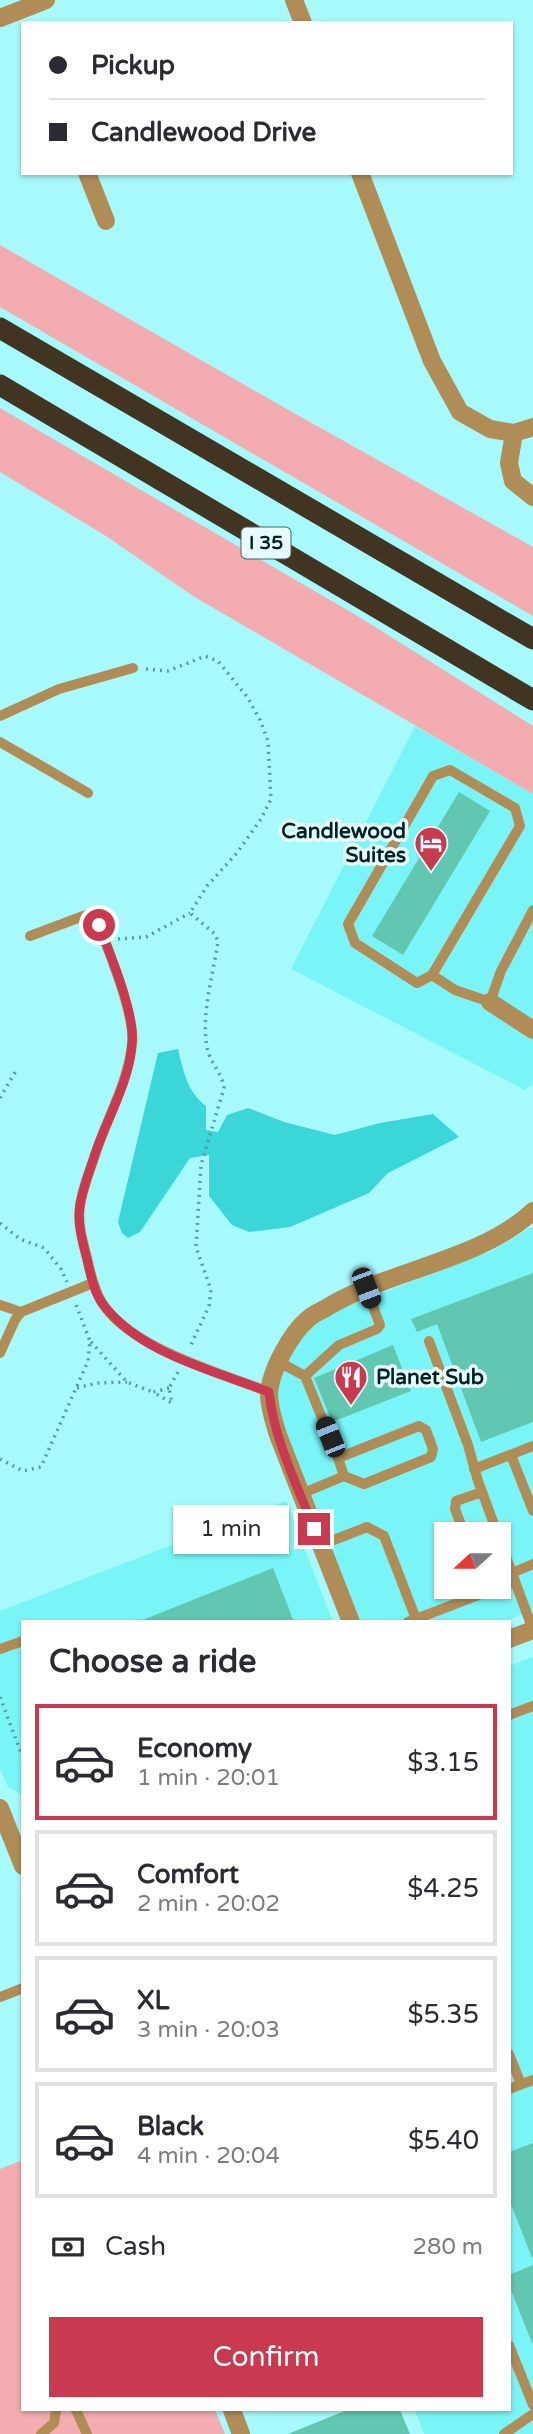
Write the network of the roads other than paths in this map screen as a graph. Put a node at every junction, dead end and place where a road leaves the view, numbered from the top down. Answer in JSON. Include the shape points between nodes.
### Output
{"nodes":[{"id":1,"x":46,"y":0,"type":"edge"},
{"id":2,"x":294,"y":0,"type":"edge"},
{"id":3,"x":24,"y":11,"type":"edge"},
{"id":4,"x":0,"y":18,"type":"edge"},
{"id":5,"x":302,"y":21,"type":"edge"},
{"id":6,"x":88,"y":175,"type":"edge"},
{"id":7,"x":361,"y":175,"type":"edge"},
{"id":8,"x":106,"y":220,"type":"dead end"},
{"id":9,"x":0,"y":328,"type":"edge"},
{"id":10,"x":0,"y":385,"type":"edge"},
{"id":11,"x":533,"y":427,"type":"edge"},
{"id":12,"x":514,"y":433,"type":"junction"},
{"id":13,"x":533,"y":497,"type":"edge"},
{"id":14,"x":533,"y":639,"type":"edge"},
{"id":15,"x":133,"y":668,"type":"road end"},
{"id":16,"x":533,"y":700,"type":"edge"},
{"id":17,"x":0,"y":716,"type":"edge"},
{"id":18,"x":0,"y":742,"type":"edge"},
{"id":19,"x":88,"y":793,"type":"dead end"},
{"id":20,"x":533,"y":910,"type":"edge"},
{"id":21,"x":30,"y":936,"type":"dead end"},
{"id":22,"x":432,"y":975,"type":"junction"},
{"id":23,"x":490,"y":1002,"type":"junction"},
{"id":24,"x":533,"y":1030,"type":"edge"},
{"id":25,"x":533,"y":1210,"type":"edge"},
{"id":26,"x":93,"y":1283,"type":"junction"},
{"id":27,"x":366,"y":1288,"type":"junction"},
{"id":28,"x":0,"y":1305,"type":"edge"},
{"id":29,"x":21,"y":1312,"type":"junction"},
{"id":30,"x":429,"y":1341,"type":"dead end"},
{"id":31,"x":0,"y":1353,"type":"edge"},
{"id":32,"x":279,"y":1362,"type":"junction"},
{"id":33,"x":305,"y":1376,"type":"junction"},
{"id":34,"x":269,"y":1392,"type":"junction"},
{"id":35,"x":533,"y":1446,"type":"edge"},
{"id":36,"x":511,"y":1455,"type":"junction"},
{"id":37,"x":338,"y":1458,"type":"junction"},
{"id":38,"x":474,"y":1469,"type":"junction"},
{"id":39,"x":344,"y":1476,"type":"junction"},
{"id":40,"x":482,"y":1492,"type":"junction"},
{"id":41,"x":300,"y":1494,"type":"junction"},
{"id":42,"x":533,"y":1511,"type":"edge"},
{"id":43,"x":460,"y":1522,"type":"edge"},
{"id":44,"x":493,"y":1522,"type":"edge"},
{"id":45,"x":321,"y":1545,"type":"junction"},
{"id":46,"x":533,"y":1564,"type":"edge"},
{"id":47,"x":511,"y":1572,"type":"edge"},
{"id":48,"x":513,"y":1577,"type":"junction"},
{"id":49,"x":461,"y":1600,"type":"edge"},
{"id":50,"x":350,"y":1620,"type":"edge"},
{"id":51,"x":412,"y":1620,"type":"edge"},
{"id":52,"x":414,"y":1620,"type":"edge"},
{"id":53,"x":533,"y":1630,"type":"edge"},
{"id":54,"x":511,"y":1638,"type":"edge"},
{"id":55,"x":21,"y":1643,"type":"edge"},
{"id":56,"x":0,"y":1649,"type":"edge"},
{"id":57,"x":533,"y":1706,"type":"edge"},
{"id":58,"x":511,"y":1714,"type":"edge"},
{"id":59,"x":0,"y":1808,"type":"edge"},
{"id":60,"x":11,"y":1834,"type":"edge"},
{"id":61,"x":21,"y":1861,"type":"edge"},
{"id":62,"x":21,"y":1989,"type":"edge"},
{"id":63,"x":0,"y":1997,"type":"edge"},
{"id":64,"x":511,"y":2059,"type":"edge"},
{"id":65,"x":533,"y":2080,"type":"edge"},
{"id":66,"x":521,"y":2084,"type":"junction"},
{"id":67,"x":511,"y":2088,"type":"edge"},
{"id":68,"x":511,"y":2350,"type":"edge"},
{"id":69,"x":533,"y":2405,"type":"edge"},
{"id":70,"x":56,"y":2411,"type":"edge"},
{"id":71,"x":76,"y":2411,"type":"edge"},
{"id":72,"x":232,"y":2411,"type":"edge"},
{"id":73,"x":533,"y":2414,"type":"edge"},
{"id":74,"x":41,"y":2434,"type":"edge"},
{"id":75,"x":87,"y":2434,"type":"edge"},
{"id":76,"x":241,"y":2434,"type":"edge"},
{"id":77,"x":504,"y":2434,"type":"edge"}],
"edges":[{"from":1,"to":3,"type":"street"},
{"from":2,"to":5,"type":"street"},
{"from":3,"to":4,"type":"street"},
{"from":6,"to":8,"type":"street"},
{"from":7,"to":12,"type":"street","via":[[432,361],[460,412],[490,429]]},
{"from":9,"to":14,"type":"highway","number":"I 35"},
{"from":10,"to":16,"type":"highway","number":"I 35"},
{"from":11,"to":12,"type":"street"},
{"from":12,"to":13,"type":"street","via":[[509,463],[513,481]]},
{"from":15,"to":17,"type":"lane","via":[[59,689]]},
{"from":18,"to":19,"type":"lane"},
{"from":20,"to":23,"type":"lane"},
{"from":21,"to":26,"type":"lane","via":[[94,912],[131,1021],[132,1043],[118,1095],[80,1206],[80,1233]]},
{"from":22,"to":22,"type":"lane","via":[[520,826],[515,808],[450,770],[433,776],[348,924],[355,943],[417,984]]},
{"from":22,"to":23,"type":"lane","via":[[455,990]]},
{"from":23,"to":24,"type":"street"},
{"from":25,"to":27,"type":"street","via":[[516,1227],[485,1243]]},
{"from":26,"to":29,"type":"lane"},
{"from":26,"to":34,"type":"lane","via":[[101,1301],[121,1324],[144,1340]]},
{"from":27,"to":32,"type":"street","via":[[307,1319]]},
{"from":27,"to":33,"type":"lane","via":[[380,1325],[339,1345]]},
{"from":28,"to":29,"type":"lane"},
{"from":29,"to":31,"type":"lane"},
{"from":30,"to":38,"type":"lane"},
{"from":32,"to":33,"type":"lane"},
{"from":32,"to":34,"type":"street"},
{"from":33,"to":37,"type":"lane"},
{"from":34,"to":41,"type":"street","via":[[271,1414]]},
{"from":35,"to":36,"type":"lane"},
{"from":36,"to":38,"type":"lane"},
{"from":36,"to":42,"type":"lane"},
{"from":37,"to":39,"type":"lane"},
{"from":37,"to":39,"type":"lane","via":[[419,1426],[426,1430],[433,1449],[431,1457],[364,1484]]},
{"from":38,"to":40,"type":"lane"},
{"from":39,"to":41,"type":"lane"},
{"from":40,"to":43,"type":"lane","via":[[456,1501]]},
{"from":40,"to":44,"type":"lane"},
{"from":41,"to":45,"type":"street"},
{"from":45,"to":50,"type":"street"},
{"from":45,"to":51,"type":"lane","via":[[367,1527],[384,1536]]},
{"from":46,"to":48,"type":"lane"},
{"from":47,"to":48,"type":"lane"},
{"from":48,"to":53,"type":"lane"},
{"from":49,"to":52,"type":"lane"},
{"from":53,"to":54,"type":"street"},
{"from":55,"to":56,"type":"lane"},
{"from":57,"to":58,"type":"lane"},
{"from":59,"to":60,"type":"street"},
{"from":60,"to":61,"type":"street"},
{"from":62,"to":63,"type":"lane"},
{"from":64,"to":66,"type":"lane"},
{"from":65,"to":66,"type":"lane"},
{"from":66,"to":67,"type":"lane"},
{"from":68,"to":69,"type":"lane"},
{"from":70,"to":74,"type":"lane","via":[[54,2423]]},
{"from":71,"to":75,"type":"lane"},
{"from":72,"to":76,"type":"street"},
{"from":73,"to":77,"type":"lane"}]}
